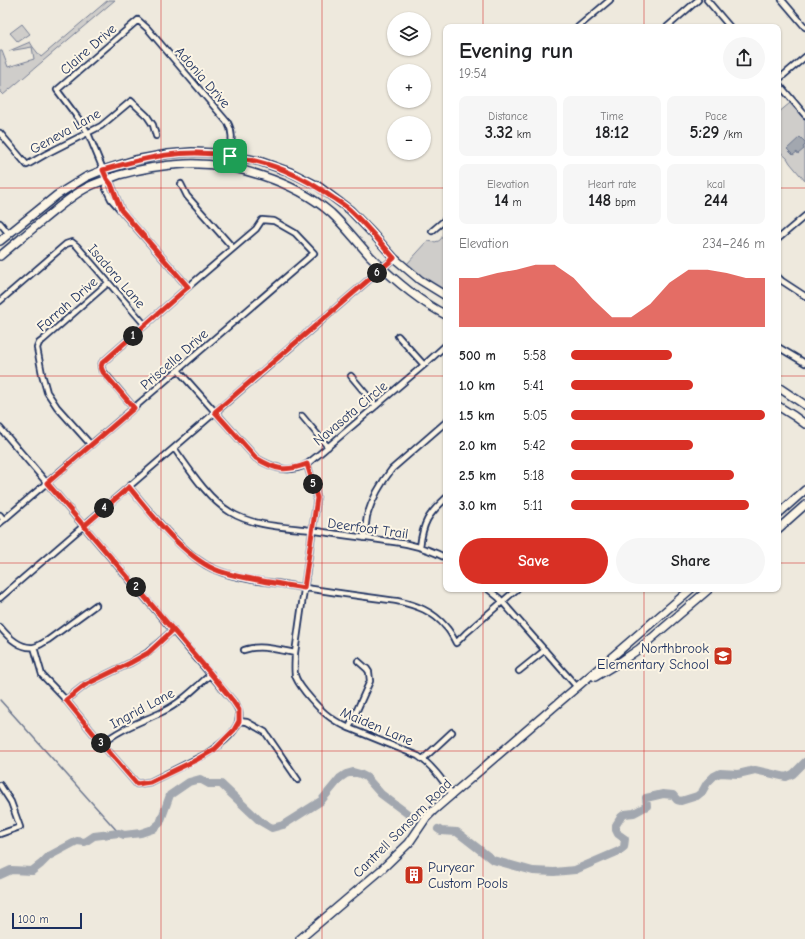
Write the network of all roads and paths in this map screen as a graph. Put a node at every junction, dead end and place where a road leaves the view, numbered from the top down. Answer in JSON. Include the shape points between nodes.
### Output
{"nodes":[{"id":1,"x":610,"y":0,"type":"edge"},
{"id":2,"x":698,"y":0,"type":"edge"},
{"id":3,"x":708,"y":0,"type":"edge"},
{"id":4,"x":782,"y":0,"type":"edge"},
{"id":5,"x":138,"y":20,"type":"joint"},
{"id":6,"x":582,"y":24,"type":"edge"},
{"id":7,"x":670,"y":24,"type":"edge"},
{"id":8,"x":728,"y":24,"type":"edge"},
{"id":9,"x":805,"y":27,"type":"edge"},
{"id":10,"x":805,"y":56,"type":"edge"},
{"id":11,"x":781,"y":77,"type":"edge"},
{"id":12,"x":781,"y":87,"type":"edge"},
{"id":13,"x":805,"y":115,"type":"edge"},
{"id":14,"x":0,"y":133,"type":"edge"},
{"id":15,"x":88,"y":133,"type":"junction"},
{"id":16,"x":156,"y":136,"type":"dead end"},
{"id":17,"x":230,"y":156,"type":"junction"},
{"id":18,"x":103,"y":170,"type":"junction"},
{"id":19,"x":107,"y":179,"type":"junction"},
{"id":20,"x":181,"y":184,"type":"dead end"},
{"id":21,"x":805,"y":216,"type":"edge"},
{"id":22,"x":443,"y":222,"type":"edge"},
{"id":23,"x":0,"y":223,"type":"edge"},
{"id":24,"x":432,"y":231,"type":"dead end"},
{"id":25,"x":9,"y":234,"type":"junction"},
{"id":26,"x":781,"y":236,"type":"edge"},
{"id":27,"x":0,"y":241,"type":"edge"},
{"id":28,"x":233,"y":248,"type":"junction"},
{"id":29,"x":0,"y":256,"type":"edge"},
{"id":30,"x":394,"y":258,"type":"junction"},
{"id":31,"x":383,"y":268,"type":"junction"},
{"id":32,"x":781,"y":280,"type":"edge"},
{"id":33,"x":108,"y":283,"type":"junction"},
{"id":34,"x":188,"y":287,"type":"junction"},
{"id":35,"x":443,"y":294,"type":"edge"},
{"id":36,"x":805,"y":296,"type":"edge"},
{"id":37,"x":0,"y":301,"type":"edge"},
{"id":38,"x":443,"y":314,"type":"edge"},
{"id":39,"x":145,"y":325,"type":"junction"},
{"id":40,"x":398,"y":336,"type":"dead end"},
{"id":41,"x":443,"y":348,"type":"edge"},
{"id":42,"x":781,"y":350,"type":"edge"},
{"id":43,"x":805,"y":363,"type":"edge"},
{"id":44,"x":424,"y":365,"type":"junction"},
{"id":45,"x":178,"y":370,"type":"junction"},
{"id":46,"x":351,"y":376,"type":"dead end"},
{"id":47,"x":781,"y":389,"type":"edge"},
{"id":48,"x":805,"y":405,"type":"edge"},
{"id":49,"x":376,"y":406,"type":"junction"},
{"id":50,"x":134,"y":408,"type":"junction"},
{"id":51,"x":781,"y":408,"type":"edge"},
{"id":52,"x":215,"y":412,"type":"junction"},
{"id":53,"x":302,"y":416,"type":"dead end"},
{"id":54,"x":805,"y":424,"type":"edge"},
{"id":55,"x":443,"y":425,"type":"edge"},
{"id":56,"x":0,"y":428,"type":"edge"},
{"id":57,"x":91,"y":445,"type":"junction"},
{"id":58,"x":328,"y":447,"type":"junction"},
{"id":59,"x":174,"y":448,"type":"junction"},
{"id":60,"x":307,"y":464,"type":"junction"},
{"id":61,"x":47,"y":483,"type":"junction"},
{"id":62,"x":129,"y":487,"type":"junction"},
{"id":63,"x":805,"y":490,"type":"edge"},
{"id":64,"x":443,"y":501,"type":"edge"},
{"id":65,"x":805,"y":505,"type":"edge"},
{"id":66,"x":781,"y":511,"type":"edge"},
{"id":67,"x":0,"y":515,"type":"edge"},
{"id":68,"x":2,"y":522,"type":"edge"},
{"id":69,"x":84,"y":526,"type":"junction"},
{"id":70,"x":781,"y":526,"type":"edge"},
{"id":71,"x":312,"y":531,"type":"junction"},
{"id":72,"x":364,"y":538,"type":"junction"},
{"id":73,"x":420,"y":547,"type":"junction"},
{"id":74,"x":443,"y":556,"type":"edge"},
{"id":75,"x":304,"y":588,"type":"junction"},
{"id":76,"x":491,"y":592,"type":"edge"},
{"id":77,"x":514,"y":592,"type":"edge"},
{"id":78,"x":688,"y":592,"type":"edge"},
{"id":79,"x":705,"y":592,"type":"edge"},
{"id":80,"x":0,"y":598,"type":"edge"},
{"id":81,"x":502,"y":602,"type":"junction"},
{"id":82,"x":96,"y":605,"type":"dead end"},
{"id":83,"x":0,"y":627,"type":"edge"},
{"id":84,"x":173,"y":630,"type":"junction"},
{"id":85,"x":634,"y":638,"type":"junction"},
{"id":86,"x":642,"y":646,"type":"junction"},
{"id":87,"x":34,"y":647,"type":"junction"},
{"id":88,"x":244,"y":650,"type":"dead end"},
{"id":89,"x":545,"y":650,"type":"junction"},
{"id":90,"x":295,"y":653,"type":"junction"},
{"id":91,"x":358,"y":660,"type":"dead end"},
{"id":92,"x":519,"y":672,"type":"dead end"},
{"id":93,"x":211,"y":674,"type":"junction"},
{"id":94,"x":577,"y":687,"type":"junction"},
{"id":95,"x":66,"y":700,"type":"junction"},
{"id":96,"x":239,"y":721,"type":"junction"},
{"id":97,"x":349,"y":728,"type":"junction"},
{"id":98,"x":452,"y":732,"type":"dead end"},
{"id":99,"x":102,"y":744,"type":"junction"},
{"id":100,"x":423,"y":759,"type":"junction"},
{"id":101,"x":298,"y":780,"type":"dead end"},
{"id":102,"x":0,"y":785,"type":"edge"},
{"id":103,"x":452,"y":794,"type":"junction"},
{"id":104,"x":0,"y":834,"type":"edge"},
{"id":105,"x":300,"y":939,"type":"edge"}],
"edges":[{"from":1,"to":6,"type":"street"},
{"from":2,"to":7,"type":"street"},
{"from":3,"to":8,"type":"street"},
{"from":4,"to":9,"type":"street"},
{"from":5,"to":15,"type":"street","name":"Claire Drive","via":[[57,90]]},
{"from":5,"to":17,"type":"street","name":"Adonia Drive","via":[[228,123],[232,133]]},
{"from":10,"to":11,"type":"street"},
{"from":12,"to":13,"type":"street"},
{"from":14,"to":15,"type":"street","name":"Geneva Lane","via":[[27,165]]},
{"from":15,"to":16,"type":"street","name":"Geneva Lane","via":[[101,126],[131,101],[153,125]]},
{"from":15,"to":18,"type":"street","name":"Claire Drive"},
{"from":17,"to":18,"type":"main road","via":[[192,152],[168,154],[135,160]]},
{"from":17,"to":30,"type":"main road","via":[[259,161],[318,186],[350,210]]},
{"from":18,"to":19,"type":"street","name":"Claire Drive"},
{"from":18,"to":25,"type":"main road","via":[[57,195]]},
{"from":19,"to":29,"type":"main road","via":[[67,200]]},
{"from":19,"to":31,"type":"main road","via":[[159,166],[186,164],[243,170],[281,182],[331,213]]},
{"from":19,"to":34,"type":"street","name":"Claire Drive","via":[[121,210]]},
{"from":20,"to":28,"type":"street","via":[[187,196]]},
{"from":21,"to":26,"type":"street"},
{"from":22,"to":24,"type":"street"},
{"from":23,"to":25,"type":"street"},
{"from":25,"to":27,"type":"main road"},
{"from":28,"to":34,"type":"street"},
{"from":28,"to":45,"type":"street","name":"Priscella Drive","via":[[256,229],[262,220],[274,221],[295,233],[314,253]]},
{"from":30,"to":31,"type":"street"},
{"from":30,"to":35,"type":"main road","via":[[420,280]]},
{"from":31,"to":38,"type":"main road","via":[[404,288]]},
{"from":31,"to":52,"type":"street"},
{"from":32,"to":36,"type":"street"},
{"from":33,"to":37,"type":"street","name":"Isadora Lane","via":[[72,242],[66,244]]},
{"from":33,"to":39,"type":"street","name":"Isadora Lane"},
{"from":33,"to":57,"type":"street","name":"Farrah Drive","via":[[39,343],[37,348],[47,392]]},
{"from":34,"to":39,"type":"street"},
{"from":39,"to":50,"type":"street","via":[[102,363],[101,367]]},
{"from":40,"to":44,"type":"street"},
{"from":41,"to":44,"type":"street","name":"Navasota Circle"},
{"from":42,"to":43,"type":"street"},
{"from":44,"to":49,"type":"street","name":"Navasota Circle"},
{"from":45,"to":50,"type":"street","name":"Priscella Drive"},
{"from":45,"to":52,"type":"street","name":"Navasota Circle"},
{"from":46,"to":49,"type":"street"},
{"from":47,"to":48,"type":"main road"},
{"from":49,"to":58,"type":"street","name":"Navasota Circle"},
{"from":50,"to":57,"type":"street","name":"Priscella Drive"},
{"from":51,"to":54,"type":"main road"},
{"from":52,"to":59,"type":"street"},
{"from":52,"to":60,"type":"street","name":"Navasota Circle","via":[[256,458],[264,463],[287,469]]},
{"from":53,"to":58,"type":"street"},
{"from":55,"to":72,"type":"street","via":[[385,478],[371,503]]},
{"from":56,"to":61,"type":"street"},
{"from":57,"to":61,"type":"street","name":"Priscella Drive"},
{"from":58,"to":60,"type":"street","name":"Navasota Circle"},
{"from":59,"to":62,"type":"street"},
{"from":59,"to":71,"type":"street","name":"Deerfoot Trail","via":[[193,476],[228,512],[270,525]]},
{"from":60,"to":71,"type":"street","name":"Maiden Lane","via":[[317,498]]},
{"from":61,"to":68,"type":"street","name":"Priscella Drive"},
{"from":61,"to":69,"type":"street"},
{"from":62,"to":69,"type":"street"},
{"from":62,"to":75,"type":"street","via":[[178,542],[215,570]]},
{"from":63,"to":66,"type":"main road"},
{"from":64,"to":73,"type":"street","via":[[435,508],[422,530]]},
{"from":65,"to":70,"type":"main road"},
{"from":67,"to":68,"type":"street"},
{"from":69,"to":80,"type":"street"},
{"from":69,"to":84,"type":"street"},
{"from":71,"to":72,"type":"street","name":"Deerfoot Trail"},
{"from":71,"to":75,"type":"street","name":"Maiden Lane"},
{"from":72,"to":73,"type":"street","name":"Deerfoot Trail"},
{"from":73,"to":74,"type":"street","name":"Deerfoot Trail"},
{"from":75,"to":81,"type":"street","via":[[413,604],[434,615],[446,626],[456,643]]},
{"from":75,"to":90,"type":"street","name":"Maiden Lane"},
{"from":76,"to":81,"type":"street"},
{"from":77,"to":81,"type":"street"},
{"from":78,"to":85,"type":"main road","name":"Cantrell Sansom Road"},
{"from":79,"to":86,"type":"main road","name":"Cantrell Sansom Road"},
{"from":81,"to":89,"type":"street"},
{"from":82,"to":87,"type":"street","via":[[48,640]]},
{"from":83,"to":87,"type":"street","via":[[21,646]]},
{"from":84,"to":93,"type":"street"},
{"from":84,"to":95,"type":"street","via":[[148,653],[85,685]]},
{"from":85,"to":86,"type":"main road"},
{"from":85,"to":94,"type":"main road","name":"Cantrell Sansom Road"},
{"from":86,"to":94,"type":"main road","name":"Cantrell Sansom Road"},
{"from":87,"to":95,"type":"street","via":[[42,674]]},
{"from":88,"to":90,"type":"street","via":[[273,649]]},
{"from":89,"to":92,"type":"street"},
{"from":89,"to":94,"type":"street"},
{"from":90,"to":97,"type":"street","name":"Maiden Lane","via":[[295,674],[301,687],[319,709]]},
{"from":91,"to":97,"type":"street","via":[[369,672],[370,681]]},
{"from":93,"to":96,"type":"street","via":[[239,710]]},
{"from":93,"to":99,"type":"street","name":"Ingrid Lane","via":[[175,704]]},
{"from":94,"to":103,"type":"main road","name":"Cantrell Sansom Road"},
{"from":95,"to":99,"type":"street"},
{"from":96,"to":99,"type":"street","via":[[234,730],[215,749],[150,782],[137,784]]},
{"from":96,"to":101,"type":"street","via":[[247,722],[265,732]]},
{"from":97,"to":100,"type":"street","name":"Maiden Lane"},
{"from":98,"to":100,"type":"street"},
{"from":100,"to":103,"type":"street","name":"Maiden Lane","via":[[444,781]]},
{"from":102,"to":104,"type":"street","via":[[13,807],[20,827]]},
{"from":103,"to":105,"type":"main road","name":"Cantrell Sansom Road","via":[[426,818],[409,843],[380,871]]}]}
